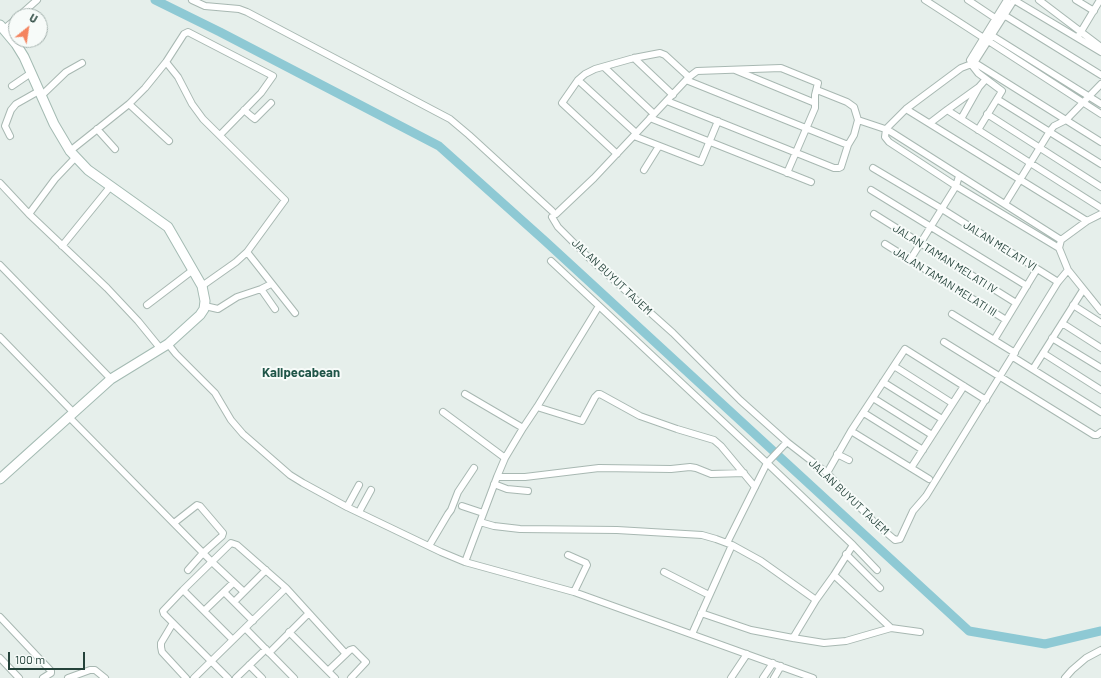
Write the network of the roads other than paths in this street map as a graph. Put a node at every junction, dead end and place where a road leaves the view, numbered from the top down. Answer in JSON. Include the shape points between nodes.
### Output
{"nodes":[{"id":1,"x":192,"y":0,"type":"edge"},
{"id":2,"x":925,"y":0,"type":"edge"},
{"id":3,"x":968,"y":0,"type":"edge"},
{"id":4,"x":1007,"y":0,"type":"edge"},
{"id":5,"x":1014,"y":0,"type":"edge"},
{"id":6,"x":1039,"y":0,"type":"edge"},
{"id":7,"x":1076,"y":0,"type":"edge"},
{"id":8,"x":1100,"y":0,"type":"edge"},
{"id":9,"x":1094,"y":11,"type":"junction"},
{"id":10,"x":1004,"y":15,"type":"junction"},
{"id":11,"x":996,"y":18,"type":"junction"},
{"id":12,"x":2,"y":27,"type":"edge"},
{"id":13,"x":1081,"y":32,"type":"junction"},
{"id":14,"x":987,"y":38,"type":"junction"},
{"id":15,"x":1078,"y":38,"type":"junction"},
{"id":16,"x":1100,"y":48,"type":"edge"},
{"id":17,"x":634,"y":58,"type":"junction"},
{"id":18,"x":166,"y":62,"type":"junction"},
{"id":19,"x":972,"y":62,"type":"junction"},
{"id":20,"x":82,"y":63,"type":"dead end"},
{"id":21,"x":1036,"y":64,"type":"junction"},
{"id":22,"x":604,"y":67,"type":"junction"},
{"id":23,"x":732,"y":69,"type":"junction"},
{"id":24,"x":1032,"y":70,"type":"junction"},
{"id":25,"x":31,"y":73,"type":"junction"},
{"id":26,"x":1101,"y":75,"type":"edge"},
{"id":27,"x":688,"y":79,"type":"junction"},
{"id":28,"x":986,"y":79,"type":"junction"},
{"id":29,"x":578,"y":80,"type":"junction"},
{"id":30,"x":1101,"y":84,"type":"edge"},
{"id":31,"x":12,"y":86,"type":"dead end"},
{"id":32,"x":979,"y":87,"type":"junction"},
{"id":33,"x":817,"y":90,"type":"junction"},
{"id":34,"x":40,"y":94,"type":"junction"},
{"id":35,"x":672,"y":95,"type":"junction"},
{"id":36,"x":1089,"y":97,"type":"junction"},
{"id":37,"x":997,"y":99,"type":"junction"},
{"id":38,"x":667,"y":101,"type":"junction"},
{"id":39,"x":271,"y":103,"type":"dead end"},
{"id":40,"x":815,"y":103,"type":"junction"},
{"id":41,"x":1083,"y":103,"type":"junction"},
{"id":42,"x":129,"y":104,"type":"junction"},
{"id":43,"x":1101,"y":104,"type":"edge"},
{"id":44,"x":906,"y":109,"type":"junction"},
{"id":45,"x":244,"y":110,"type":"junction"},
{"id":46,"x":947,"y":110,"type":"junction"},
{"id":47,"x":987,"y":114,"type":"junction"},
{"id":48,"x":1101,"y":114,"type":"edge"},
{"id":49,"x":652,"y":116,"type":"junction"},
{"id":50,"x":961,"y":119,"type":"junction"},
{"id":51,"x":858,"y":120,"type":"junction"},
{"id":52,"x":1066,"y":120,"type":"junction"},
{"id":53,"x":718,"y":121,"type":"junction"},
{"id":54,"x":930,"y":123,"type":"junction"},
{"id":55,"x":806,"y":128,"type":"junction"},
{"id":56,"x":97,"y":129,"type":"junction"},
{"id":57,"x":883,"y":129,"type":"junction"},
{"id":58,"x":978,"y":130,"type":"junction"},
{"id":59,"x":1050,"y":132,"type":"junction"},
{"id":60,"x":220,"y":135,"type":"junction"},
{"id":61,"x":635,"y":135,"type":"junction"},
{"id":62,"x":10,"y":136,"type":"dead end"},
{"id":63,"x":168,"y":141,"type":"dead end"},
{"id":64,"x":710,"y":142,"type":"junction"},
{"id":65,"x":1101,"y":142,"type":"edge"},
{"id":66,"x":848,"y":145,"type":"junction"},
{"id":67,"x":659,"y":146,"type":"junction"},
{"id":68,"x":1039,"y":148,"type":"junction"},
{"id":69,"x":116,"y":149,"type":"dead end"},
{"id":70,"x":796,"y":152,"type":"junction"},
{"id":71,"x":72,"y":154,"type":"junction"},
{"id":72,"x":617,"y":154,"type":"junction"},
{"id":73,"x":1030,"y":163,"type":"junction"},
{"id":74,"x":1101,"y":164,"type":"edge"},
{"id":75,"x":873,"y":168,"type":"dead end"},
{"id":76,"x":644,"y":170,"type":"dead end"},
{"id":77,"x":787,"y":173,"type":"junction"},
{"id":78,"x":959,"y":176,"type":"junction"},
{"id":79,"x":1020,"y":180,"type":"junction"},
{"id":80,"x":811,"y":182,"type":"dead end"},
{"id":81,"x":0,"y":183,"type":"edge"},
{"id":82,"x":956,"y":186,"type":"junction"},
{"id":83,"x":110,"y":187,"type":"junction"},
{"id":84,"x":1101,"y":187,"type":"edge"},
{"id":85,"x":871,"y":190,"type":"dead end"},
{"id":86,"x":1005,"y":204,"type":"junction"},
{"id":87,"x":1101,"y":208,"type":"edge"},
{"id":88,"x":942,"y":209,"type":"junction"},
{"id":89,"x":29,"y":214,"type":"junction"},
{"id":90,"x":553,"y":214,"type":"junction"},
{"id":91,"x":874,"y":214,"type":"dead end"},
{"id":92,"x":1101,"y":214,"type":"edge"},
{"id":93,"x":1087,"y":221,"type":"junction"},
{"id":94,"x":931,"y":227,"type":"junction"},
{"id":95,"x":1062,"y":240,"type":"junction"},
{"id":96,"x":920,"y":243,"type":"junction"},
{"id":97,"x":885,"y":244,"type":"dead end"},
{"id":98,"x":62,"y":246,"type":"junction"},
{"id":99,"x":1059,"y":248,"type":"junction"},
{"id":100,"x":247,"y":252,"type":"junction"},
{"id":101,"x":910,"y":260,"type":"junction"},
{"id":102,"x":551,"y":261,"type":"dead end"},
{"id":103,"x":0,"y":265,"type":"edge"},
{"id":104,"x":1037,"y":269,"type":"junction"},
{"id":105,"x":193,"y":270,"type":"junction"},
{"id":106,"x":1068,"y":270,"type":"junction"},
{"id":107,"x":1058,"y":282,"type":"junction"},
{"id":108,"x":271,"y":284,"type":"junction"},
{"id":109,"x":202,"y":286,"type":"junction"},
{"id":110,"x":1027,"y":286,"type":"junction"},
{"id":111,"x":261,"y":289,"type":"junction"},
{"id":112,"x":1084,"y":290,"type":"junction"},
{"id":113,"x":1016,"y":303,"type":"junction"},
{"id":114,"x":147,"y":305,"type":"dead end"},
{"id":115,"x":1073,"y":305,"type":"junction"},
{"id":116,"x":205,"y":306,"type":"junction"},
{"id":117,"x":599,"y":306,"type":"junction"},
{"id":118,"x":275,"y":309,"type":"dead end"},
{"id":119,"x":1101,"y":311,"type":"edge"},
{"id":120,"x":295,"y":313,"type":"dead end"},
{"id":121,"x":952,"y":314,"type":"dead end"},
{"id":122,"x":1006,"y":320,"type":"junction"},
{"id":123,"x":1062,"y":323,"type":"junction"},
{"id":124,"x":1101,"y":323,"type":"edge"},
{"id":125,"x":0,"y":337,"type":"edge"},
{"id":126,"x":1052,"y":338,"type":"junction"},
{"id":127,"x":994,"y":340,"type":"junction"},
{"id":128,"x":944,"y":342,"type":"dead end"},
{"id":129,"x":164,"y":346,"type":"junction"},
{"id":130,"x":1101,"y":348,"type":"edge"},
{"id":131,"x":1043,"y":353,"type":"junction"},
{"id":132,"x":1014,"y":355,"type":"junction"},
{"id":133,"x":894,"y":366,"type":"junction"},
{"id":134,"x":1101,"y":368,"type":"edge"},
{"id":135,"x":1033,"y":369,"type":"junction"},
{"id":136,"x":1000,"y":377,"type":"junction"},
{"id":137,"x":111,"y":380,"type":"junction"},
{"id":138,"x":883,"y":382,"type":"junction"},
{"id":139,"x":964,"y":386,"type":"junction"},
{"id":140,"x":1101,"y":390,"type":"edge"},
{"id":141,"x":465,"y":394,"type":"dead end"},
{"id":142,"x":873,"y":398,"type":"junction"},
{"id":143,"x":986,"y":400,"type":"junction"},
{"id":144,"x":952,"y":404,"type":"junction"},
{"id":145,"x":537,"y":407,"type":"junction"},
{"id":146,"x":443,"y":412,"type":"dead end"},
{"id":147,"x":1101,"y":412,"type":"edge"},
{"id":148,"x":864,"y":413,"type":"junction"},
{"id":149,"x":72,"y":415,"type":"junction"},
{"id":150,"x":942,"y":419,"type":"junction"},
{"id":151,"x":523,"y":428,"type":"junction"},
{"id":152,"x":852,"y":431,"type":"junction"},
{"id":153,"x":1101,"y":432,"type":"edge"},
{"id":154,"x":932,"y":435,"type":"junction"},
{"id":155,"x":786,"y":443,"type":"junction"},
{"id":156,"x":923,"y":450,"type":"junction"},
{"id":157,"x":837,"y":454,"type":"junction"},
{"id":158,"x":505,"y":458,"type":"junction"},
{"id":159,"x":849,"y":460,"type":"dead end"},
{"id":160,"x":767,"y":462,"type":"junction"},
{"id":161,"x":474,"y":468,"type":"dead end"},
{"id":162,"x":912,"y":468,"type":"junction"},
{"id":163,"x":744,"y":473,"type":"junction"},
{"id":164,"x":826,"y":473,"type":"junction"},
{"id":165,"x":497,"y":477,"type":"junction"},
{"id":166,"x":0,"y":479,"type":"edge"},
{"id":167,"x":929,"y":479,"type":"dead end"},
{"id":168,"x":494,"y":484,"type":"junction"},
{"id":169,"x":359,"y":485,"type":"dead end"},
{"id":170,"x":755,"y":487,"type":"junction"},
{"id":171,"x":371,"y":490,"type":"dead end"},
{"id":172,"x":528,"y":491,"type":"dead end"},
{"id":173,"x":347,"y":506,"type":"junction"},
{"id":174,"x":462,"y":506,"type":"dead end"},
{"id":175,"x":359,"y":512,"type":"junction"},
{"id":176,"x":483,"y":513,"type":"junction"},
{"id":177,"x":480,"y":522,"type":"junction"},
{"id":178,"x":174,"y":523,"type":"junction"},
{"id":179,"x":730,"y":544,"type":"junction"},
{"id":180,"x":853,"y":544,"type":"junction"},
{"id":181,"x":429,"y":546,"type":"junction"},
{"id":182,"x":846,"y":554,"type":"junction"},
{"id":183,"x":568,"y":555,"type":"dead end"},
{"id":184,"x":207,"y":557,"type":"junction"},
{"id":185,"x":465,"y":562,"type":"junction"},
{"id":186,"x":188,"y":570,"type":"dead end"},
{"id":187,"x":266,"y":570,"type":"junction"},
{"id":188,"x":877,"y":570,"type":"dead end"},
{"id":189,"x":664,"y":572,"type":"dead end"},
{"id":190,"x":834,"y":575,"type":"junction"},
{"id":191,"x":233,"y":583,"type":"junction"},
{"id":192,"x":286,"y":588,"type":"junction"},
{"id":193,"x":880,"y":588,"type":"dead end"},
{"id":194,"x":183,"y":590,"type":"junction"},
{"id":195,"x":224,"y":592,"type":"junction"},
{"id":196,"x":244,"y":592,"type":"junction"},
{"id":197,"x":574,"y":592,"type":"junction"},
{"id":198,"x":710,"y":595,"type":"junction"},
{"id":199,"x":816,"y":600,"type":"junction"},
{"id":200,"x":234,"y":602,"type":"junction"},
{"id":201,"x":204,"y":611,"type":"junction"},
{"id":202,"x":701,"y":613,"type":"junction"},
{"id":203,"x":308,"y":614,"type":"junction"},
{"id":204,"x":1,"y":619,"type":"edge"},
{"id":205,"x":253,"y":620,"type":"junction"},
{"id":206,"x":173,"y":623,"type":"junction"},
{"id":207,"x":245,"y":628,"type":"junction"},
{"id":208,"x":891,"y":628,"type":"junction"},
{"id":209,"x":290,"y":632,"type":"junction"},
{"id":210,"x":920,"y":632,"type":"dead end"},
{"id":211,"x":690,"y":634,"type":"junction"},
{"id":212,"x":793,"y":638,"type":"junction"},
{"id":213,"x":233,"y":640,"type":"junction"},
{"id":214,"x":1101,"y":650,"type":"edge"},
{"id":215,"x":267,"y":651,"type":"junction"},
{"id":216,"x":346,"y":654,"type":"junction"},
{"id":217,"x":747,"y":654,"type":"junction"},
{"id":218,"x":0,"y":658,"type":"edge"},
{"id":219,"x":212,"y":661,"type":"junction"},
{"id":220,"x":773,"y":663,"type":"junction"},
{"id":221,"x":249,"y":665,"type":"junction"},
{"id":222,"x":781,"y":666,"type":"junction"},
{"id":223,"x":328,"y":671,"type":"junction"},
{"id":224,"x":19,"y":678,"type":"edge"},
{"id":225,"x":43,"y":678,"type":"edge"},
{"id":226,"x":68,"y":678,"type":"edge"},
{"id":227,"x":105,"y":678,"type":"edge"},
{"id":228,"x":186,"y":678,"type":"edge"},
{"id":229,"x":194,"y":678,"type":"edge"},
{"id":230,"x":228,"y":678,"type":"edge"},
{"id":231,"x":236,"y":678,"type":"edge"},
{"id":232,"x":262,"y":678,"type":"edge"},
{"id":233,"x":294,"y":678,"type":"edge"},
{"id":234,"x":335,"y":678,"type":"edge"},
{"id":235,"x":351,"y":678,"type":"edge"},
{"id":236,"x":731,"y":678,"type":"edge"},
{"id":237,"x":763,"y":678,"type":"edge"},
{"id":238,"x":774,"y":678,"type":"edge"},
{"id":239,"x":813,"y":678,"type":"edge"},
{"id":240,"x":1065,"y":678,"type":"edge"}],
"edges":[{"from":1,"to":90,"type":"street","name":"JALAN BUYUT TAJEM","via":[[205,6],[247,12],[450,119]]},
{"from":2,"to":14,"type":"street"},
{"from":3,"to":11,"type":"street"},
{"from":4,"to":11,"type":"street"},
{"from":5,"to":10,"type":"street"},
{"from":5,"to":15,"type":"street"},
{"from":6,"to":13,"type":"street"},
{"from":7,"to":9,"type":"street"},
{"from":8,"to":9,"type":"street"},
{"from":9,"to":13,"type":"street"},
{"from":10,"to":14,"type":"street"},
{"from":10,"to":26,"type":"street"},
{"from":11,"to":14,"type":"street"},
{"from":12,"to":25,"type":"street","via":[[20,50]]},
{"from":13,"to":15,"type":"street"},
{"from":13,"to":16,"type":"street"},
{"from":14,"to":19,"type":"street"},
{"from":14,"to":21,"type":"street"},
{"from":14,"to":24,"type":"street"},
{"from":15,"to":16,"type":"street"},
{"from":17,"to":22,"type":"street"},
{"from":17,"to":27,"type":"street","via":[[663,53]]},
{"from":17,"to":35,"type":"street"},
{"from":18,"to":42,"type":"street","via":[[146,88]]},
{"from":18,"to":45,"type":"street","via":[[184,34],[188,32],[272,75],[261,94]]},
{"from":18,"to":60,"type":"street","via":[[178,77],[197,112]]},
{"from":19,"to":28,"type":"street","via":[[975,70]]},
{"from":19,"to":44,"type":"street"},
{"from":19,"to":52,"type":"street"},
{"from":20,"to":34,"type":"street","via":[[66,72]]},
{"from":21,"to":24,"type":"street"},
{"from":21,"to":36,"type":"street"},
{"from":22,"to":29,"type":"street","via":[[585,74]]},
{"from":22,"to":49,"type":"street"},
{"from":23,"to":27,"type":"street","via":[[697,71]]},
{"from":23,"to":33,"type":"street","via":[[781,68],[818,83]]},
{"from":23,"to":40,"type":"street"},
{"from":24,"to":41,"type":"street"},
{"from":25,"to":31,"type":"street"},
{"from":25,"to":34,"type":"street"},
{"from":27,"to":35,"type":"street"},
{"from":27,"to":55,"type":"street"},
{"from":28,"to":32,"type":"street"},
{"from":28,"to":37,"type":"street","via":[[1002,91]]},
{"from":29,"to":61,"type":"street"},
{"from":29,"to":72,"type":"street","via":[[562,103]]},
{"from":30,"to":36,"type":"street"},
{"from":32,"to":46,"type":"street"},
{"from":32,"to":50,"type":"street"},
{"from":33,"to":40,"type":"street"},
{"from":33,"to":51,"type":"street","via":[[854,107]]},
{"from":34,"to":62,"type":"street","via":[[16,104],[11,110],[5,126]]},
{"from":34,"to":71,"type":"street"},
{"from":35,"to":38,"type":"street"},
{"from":36,"to":41,"type":"street"},
{"from":36,"to":43,"type":"street"},
{"from":37,"to":47,"type":"street"},
{"from":37,"to":59,"type":"street"},
{"from":38,"to":49,"type":"street"},
{"from":38,"to":53,"type":"street"},
{"from":39,"to":45,"type":"street","via":[[255,119]]},
{"from":40,"to":55,"type":"street"},
{"from":41,"to":48,"type":"street"},
{"from":41,"to":52,"type":"street"},
{"from":42,"to":56,"type":"street"},
{"from":42,"to":63,"type":"street"},
{"from":44,"to":54,"type":"street"},
{"from":44,"to":57,"type":"street"},
{"from":45,"to":60,"type":"street"},
{"from":46,"to":50,"type":"street"},
{"from":46,"to":54,"type":"street"},
{"from":47,"to":58,"type":"street"},
{"from":47,"to":68,"type":"street"},
{"from":49,"to":61,"type":"street"},
{"from":49,"to":64,"type":"street"},
{"from":50,"to":58,"type":"street"},
{"from":51,"to":57,"type":"street"},
{"from":51,"to":66,"type":"street"},
{"from":52,"to":59,"type":"street","via":[[1054,126]]},
{"from":52,"to":65,"type":"street"},
{"from":53,"to":64,"type":"street"},
{"from":53,"to":70,"type":"street"},
{"from":54,"to":79,"type":"street"},
{"from":55,"to":66,"type":"street"},
{"from":55,"to":70,"type":"street"},
{"from":56,"to":69,"type":"street"},
{"from":56,"to":71,"type":"street"},
{"from":57,"to":78,"type":"street"},
{"from":57,"to":82,"type":"street","via":[[889,142]]},
{"from":58,"to":73,"type":"street"},
{"from":59,"to":68,"type":"street"},
{"from":59,"to":74,"type":"street"},
{"from":60,"to":100,"type":"street","via":[[285,200]]},
{"from":61,"to":67,"type":"street"},
{"from":61,"to":72,"type":"street"},
{"from":64,"to":67,"type":"street","via":[[701,162]]},
{"from":64,"to":77,"type":"street"},
{"from":66,"to":70,"type":"street","via":[[839,168]]},
{"from":67,"to":76,"type":"street"},
{"from":68,"to":73,"type":"street"},
{"from":68,"to":84,"type":"street"},
{"from":70,"to":77,"type":"street"},
{"from":71,"to":83,"type":"street"},
{"from":71,"to":89,"type":"street"},
{"from":72,"to":90,"type":"street"},
{"from":73,"to":79,"type":"street"},
{"from":73,"to":87,"type":"street"},
{"from":75,"to":88,"type":"street","name":"JALAN MELATI VI"},
{"from":77,"to":80,"type":"street"},
{"from":78,"to":82,"type":"street"},
{"from":78,"to":86,"type":"street"},
{"from":79,"to":86,"type":"street"},
{"from":79,"to":93,"type":"street"},
{"from":81,"to":89,"type":"street"},
{"from":82,"to":88,"type":"street"},
{"from":82,"to":99,"type":"street"},
{"from":83,"to":98,"type":"street"},
{"from":83,"to":105,"type":"street","via":[[165,224]]},
{"from":85,"to":94,"type":"street"},
{"from":86,"to":95,"type":"street"},
{"from":88,"to":94,"type":"street"},
{"from":88,"to":104,"type":"street","name":"JALAN MELATI VI"},
{"from":89,"to":98,"type":"street"},
{"from":90,"to":155,"type":"street","name":"JALAN BUYUT TAJEM","via":[[558,227],[588,257],[673,333],[722,384]]},
{"from":91,"to":96,"type":"street","name":"JALAN TAMAN MELATI IV"},
{"from":92,"to":93,"type":"street"},
{"from":93,"to":95,"type":"street"},
{"from":94,"to":96,"type":"street"},
{"from":94,"to":110,"type":"street"},
{"from":95,"to":99,"type":"street"},
{"from":96,"to":101,"type":"street"},
{"from":96,"to":113,"type":"street","name":"JALAN TAMAN MELATI IV"},
{"from":97,"to":101,"type":"street","name":"JALAN TAMAN MELATI III"},
{"from":98,"to":129,"type":"street"},
{"from":99,"to":106,"type":"street"},
{"from":100,"to":108,"type":"street"},
{"from":100,"to":109,"type":"street"},
{"from":101,"to":122,"type":"street","name":"JALAN TAMAN MELATI III"},
{"from":102,"to":117,"type":"street"},
{"from":103,"to":137,"type":"street"},
{"from":104,"to":107,"type":"street","name":"JALAN MELATI VI"},
{"from":104,"to":110,"type":"street"},
{"from":105,"to":109,"type":"street"},
{"from":105,"to":114,"type":"street"},
{"from":106,"to":107,"type":"street","name":"JALAN BUYUT TAJEM"},
{"from":106,"to":112,"type":"street"},
{"from":107,"to":132,"type":"street","name":"JALAN BUYUT TAJEM"},
{"from":108,"to":111,"type":"street"},
{"from":108,"to":120,"type":"street"},
{"from":109,"to":116,"type":"street"},
{"from":110,"to":113,"type":"street"},
{"from":111,"to":116,"type":"street","via":[[237,297],[218,309]]},
{"from":111,"to":118,"type":"street"},
{"from":112,"to":115,"type":"street"},
{"from":112,"to":119,"type":"street"},
{"from":113,"to":122,"type":"street"},
{"from":115,"to":123,"type":"street"},
{"from":115,"to":124,"type":"street"},
{"from":116,"to":129,"type":"street","via":[[200,315]]},
{"from":117,"to":145,"type":"street"},
{"from":117,"to":160,"type":"street"},
{"from":121,"to":127,"type":"street"},
{"from":122,"to":127,"type":"street"},
{"from":123,"to":126,"type":"street"},
{"from":123,"to":130,"type":"street"},
{"from":125,"to":149,"type":"street"},
{"from":126,"to":131,"type":"street"},
{"from":126,"to":134,"type":"street"},
{"from":127,"to":132,"type":"street"},
{"from":128,"to":136,"type":"street"},
{"from":129,"to":137,"type":"street"},
{"from":129,"to":173,"type":"street","via":[[176,354],[215,393],[231,420],[243,434],[290,475]]},
{"from":131,"to":135,"type":"street"},
{"from":131,"to":140,"type":"street"},
{"from":132,"to":135,"type":"street"},
{"from":132,"to":136,"type":"street","name":"JALAN BUYUT TAJEM"},
{"from":133,"to":138,"type":"street"},
{"from":133,"to":139,"type":"street","via":[[905,349]]},
{"from":133,"to":144,"type":"street"},
{"from":135,"to":147,"type":"street"},
{"from":136,"to":143,"type":"street","name":"JALAN BUYUT TAJEM"},
{"from":136,"to":153,"type":"street","via":[[1094,435]]},
{"from":137,"to":149,"type":"street"},
{"from":138,"to":142,"type":"street"},
{"from":138,"to":150,"type":"street"},
{"from":139,"to":143,"type":"street"},
{"from":139,"to":144,"type":"street"},
{"from":141,"to":151,"type":"street"},
{"from":142,"to":148,"type":"street"},
{"from":142,"to":154,"type":"street"},
{"from":143,"to":164,"type":"street","name":"JALAN BUYUT TAJEM","via":[[926,496],[913,511],[898,540],[875,523]]},
{"from":144,"to":150,"type":"street"},
{"from":145,"to":151,"type":"street"},
{"from":145,"to":163,"type":"street","via":[[582,421],[600,394],[640,416],[714,440]]},
{"from":146,"to":158,"type":"street"},
{"from":148,"to":152,"type":"street"},
{"from":148,"to":156,"type":"street"},
{"from":149,"to":166,"type":"street"},
{"from":149,"to":178,"type":"street"},
{"from":150,"to":154,"type":"street"},
{"from":151,"to":158,"type":"street"},
{"from":152,"to":157,"type":"street"},
{"from":152,"to":162,"type":"street"},
{"from":154,"to":156,"type":"street"},
{"from":155,"to":160,"type":"street"},
{"from":155,"to":164,"type":"street","name":"JALAN BUYUT TAJEM"},
{"from":156,"to":162,"type":"street"},
{"from":157,"to":159,"type":"street"},
{"from":157,"to":164,"type":"street"},
{"from":158,"to":165,"type":"street"},
{"from":160,"to":170,"type":"street"},
{"from":160,"to":180,"type":"street"},
{"from":161,"to":181,"type":"street"},
{"from":162,"to":167,"type":"street"},
{"from":163,"to":165,"type":"street","via":[[711,474],[690,467],[598,468],[525,477]]},
{"from":163,"to":170,"type":"street"},
{"from":165,"to":168,"type":"street"},
{"from":168,"to":172,"type":"street","via":[[507,489]]},
{"from":168,"to":176,"type":"street"},
{"from":169,"to":173,"type":"street"},
{"from":170,"to":179,"type":"street"},
{"from":171,"to":175,"type":"street"},
{"from":173,"to":175,"type":"street"},
{"from":174,"to":176,"type":"street"},
{"from":175,"to":181,"type":"street"},
{"from":176,"to":177,"type":"street"},
{"from":177,"to":179,"type":"street","via":[[520,529],[617,530],[702,536]]},
{"from":177,"to":185,"type":"street"},
{"from":178,"to":184,"type":"street"},
{"from":178,"to":184,"type":"street","via":[[196,506],[200,506],[223,533]]},
{"from":179,"to":198,"type":"street"},
{"from":179,"to":199,"type":"street","via":[[761,560]]},
{"from":180,"to":182,"type":"street"},
{"from":180,"to":188,"type":"street"},
{"from":181,"to":185,"type":"street"},
{"from":182,"to":190,"type":"street"},
{"from":182,"to":193,"type":"street"},
{"from":183,"to":197,"type":"street","via":[[587,565]]},
{"from":184,"to":186,"type":"street"},
{"from":184,"to":187,"type":"street","via":[[234,544]]},
{"from":184,"to":191,"type":"street"},
{"from":184,"to":194,"type":"street"},
{"from":185,"to":197,"type":"street"},
{"from":187,"to":192,"type":"street"},
{"from":187,"to":196,"type":"street"},
{"from":189,"to":198,"type":"street"},
{"from":190,"to":199,"type":"street"},
{"from":190,"to":208,"type":"street"},
{"from":191,"to":195,"type":"street"},
{"from":191,"to":196,"type":"street"},
{"from":192,"to":203,"type":"street"},
{"from":192,"to":205,"type":"street"},
{"from":194,"to":201,"type":"street"},
{"from":194,"to":206,"type":"street","via":[[163,611]]},
{"from":195,"to":200,"type":"street"},
{"from":195,"to":201,"type":"street"},
{"from":196,"to":200,"type":"street"},
{"from":197,"to":211,"type":"street"},
{"from":198,"to":202,"type":"street"},
{"from":199,"to":212,"type":"street"},
{"from":200,"to":205,"type":"street"},
{"from":201,"to":213,"type":"street"},
{"from":202,"to":211,"type":"street"},
{"from":202,"to":212,"type":"street","via":[[751,630]]},
{"from":203,"to":209,"type":"street"},
{"from":203,"to":216,"type":"street"},
{"from":204,"to":225,"type":"street","via":[[51,671],[51,674]]},
{"from":205,"to":207,"type":"street"},
{"from":206,"to":219,"type":"street"},
{"from":206,"to":228,"type":"street","via":[[161,643],[162,652]]},
{"from":207,"to":213,"type":"street"},
{"from":207,"to":215,"type":"street"},
{"from":208,"to":210,"type":"street"},
{"from":208,"to":212,"type":"street","via":[[846,641],[824,643]]},
{"from":209,"to":215,"type":"street"},
{"from":209,"to":223,"type":"street"},
{"from":211,"to":217,"type":"street"},
{"from":213,"to":219,"type":"street"},
{"from":214,"to":240,"type":"street","via":[[1086,658]]},
{"from":215,"to":221,"type":"street"},
{"from":215,"to":233,"type":"street"},
{"from":216,"to":223,"type":"street"},
{"from":216,"to":235,"type":"street","via":[[353,649],[366,661]]},
{"from":217,"to":220,"type":"street"},
{"from":217,"to":236,"type":"street"},
{"from":218,"to":224,"type":"street"},
{"from":219,"to":229,"type":"street"},
{"from":219,"to":230,"type":"street"},
{"from":220,"to":222,"type":"street"},
{"from":220,"to":237,"type":"street"},
{"from":221,"to":231,"type":"street"},
{"from":221,"to":232,"type":"street"},
{"from":222,"to":238,"type":"street"},
{"from":222,"to":239,"type":"street"},
{"from":223,"to":234,"type":"street"},
{"from":226,"to":227,"type":"street","via":[[94,670]]}]}
